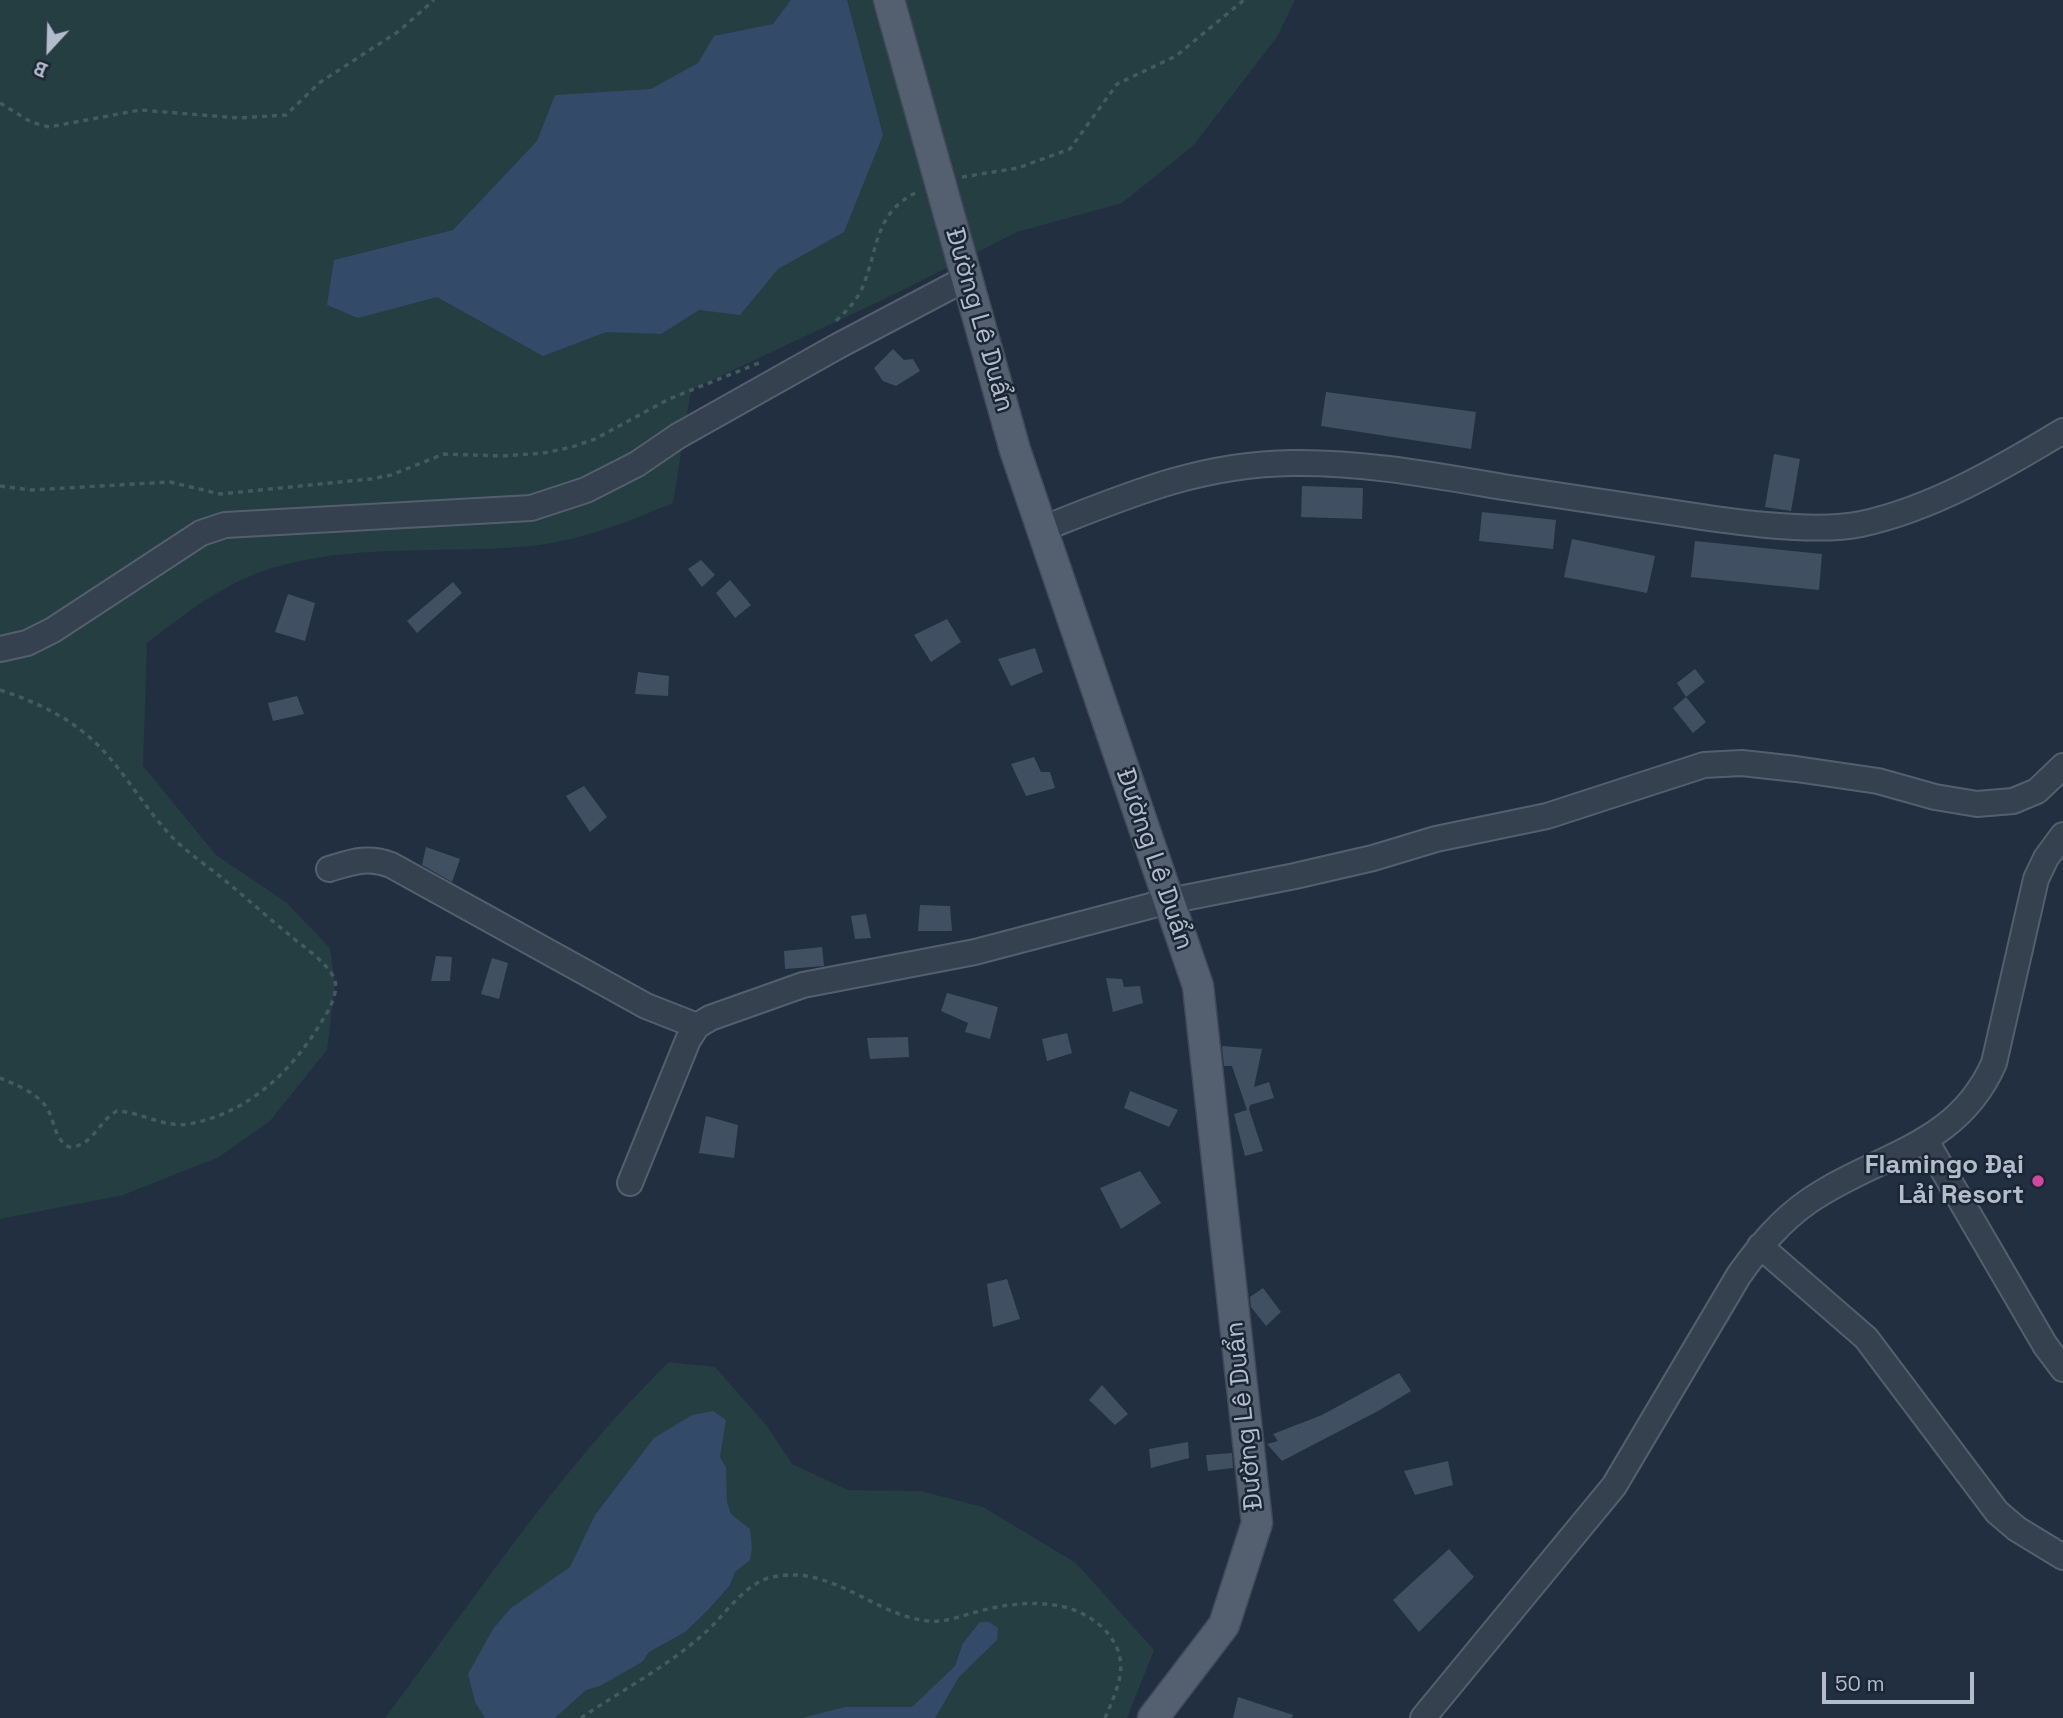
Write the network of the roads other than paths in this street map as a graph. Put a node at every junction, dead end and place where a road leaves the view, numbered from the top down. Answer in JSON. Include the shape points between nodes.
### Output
{"nodes":[{"id":1,"x":889,"y":0,"type":"edge"},
{"id":2,"x":967,"y":278,"type":"junction"},
{"id":3,"x":2063,"y":431,"type":"edge"},
{"id":4,"x":1042,"y":529,"type":"junction"},
{"id":5,"x":0,"y":649,"type":"edge"},
{"id":6,"x":2063,"y":766,"type":"edge"},
{"id":7,"x":2063,"y":835,"type":"edge"},
{"id":8,"x":329,"y":869,"type":"dead end"},
{"id":9,"x":1169,"y":901,"type":"junction"},
{"id":10,"x":697,"y":1026,"type":"junction"},
{"id":11,"x":1926,"y":1141,"type":"junction"},
{"id":12,"x":630,"y":1183,"type":"dead end"},
{"id":13,"x":1760,"y":1246,"type":"junction"},
{"id":14,"x":2063,"y":1369,"type":"edge"},
{"id":15,"x":2063,"y":1557,"type":"edge"},
{"id":16,"x":1153,"y":1718,"type":"edge"},
{"id":17,"x":1423,"y":1718,"type":"edge"}],
"edges":[{"from":1,"to":2,"type":"main road","name":"Đường Lê Duẩn"},
{"from":2,"to":4,"type":"main road","name":"Đường Lê Duẩn"},
{"from":2,"to":5,"type":"street","via":[[586,489],[531,508],[225,525],[201,533],[53,630]]},
{"from":3,"to":4,"type":"street","via":[[1919,506],[1860,524],[1731,522],[1416,471],[1292,463],[1234,467],[1158,483]]},
{"from":4,"to":9,"type":"main road","name":"Đường Lê Duẩn"},
{"from":6,"to":9,"type":"street","via":[[2037,791],[2013,802],[1976,804],[1824,773],[1742,763],[1704,765],[1548,816]]},
{"from":7,"to":11,"type":"street","via":[[2036,878],[1986,1081],[1950,1124]]},
{"from":8,"to":10,"type":"street","via":[[372,859],[391,865],[646,1006]]},
{"from":9,"to":10,"type":"street","via":[[975,952],[803,985]]},
{"from":9,"to":16,"type":"main road","name":"Đường Lê Duẩn","via":[[1198,986],[1257,1524],[1224,1625]]},
{"from":10,"to":12,"type":"street"},
{"from":11,"to":13,"type":"street","via":[[1809,1201]]},
{"from":11,"to":14,"type":"street"},
{"from":13,"to":15,"type":"street","via":[[1866,1338],[1997,1512]]},
{"from":13,"to":17,"type":"street","via":[[1738,1275],[1614,1486]]}]}
